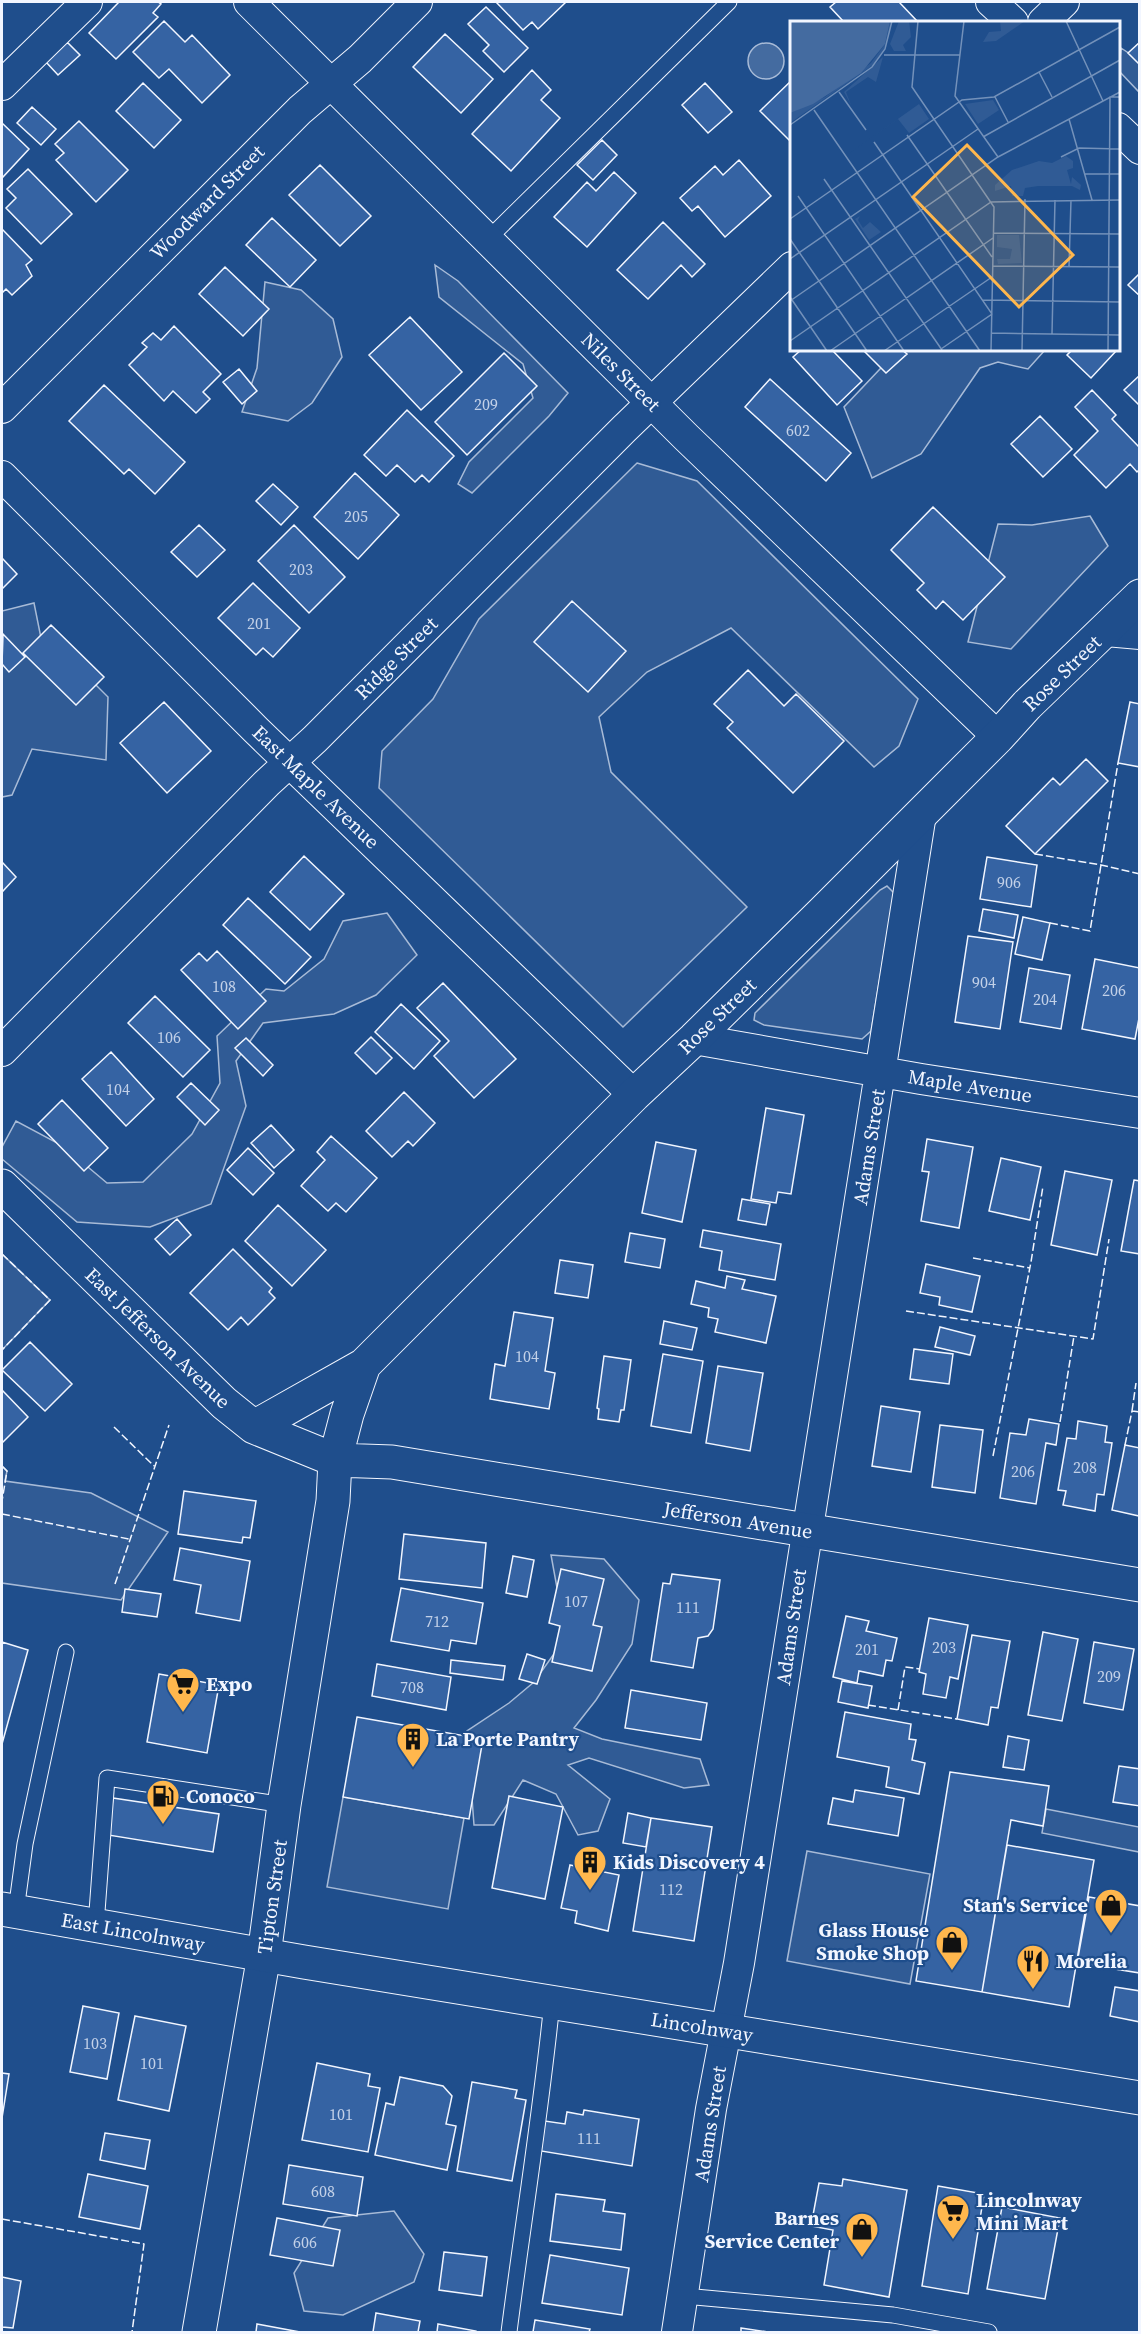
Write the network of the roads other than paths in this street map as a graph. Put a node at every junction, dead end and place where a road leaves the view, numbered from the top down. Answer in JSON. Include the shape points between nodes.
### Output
{"nodes":[{"id":1,"x":87,"y":2,"type":"edge"},
{"id":2,"x":249,"y":2,"type":"edge"},
{"id":3,"x":417,"y":2,"type":"edge"},
{"id":4,"x":729,"y":2,"type":"edge"},
{"id":5,"x":991,"y":2,"type":"edge"},
{"id":6,"x":1064,"y":2,"type":"edge"},
{"id":7,"x":1011,"y":21,"type":"edge"},
{"id":8,"x":1044,"y":21,"type":"edge"},
{"id":9,"x":331,"y":83,"type":"junction"},
{"id":10,"x":2,"y":85,"type":"edge"},
{"id":11,"x":1120,"y":129,"type":"edge"},
{"id":12,"x":1140,"y":149,"type":"edge"},
{"id":13,"x":488,"y":239,"type":"junction"},
{"id":14,"x":790,"y":269,"type":"edge"},
{"id":15,"x":652,"y":403,"type":"junction"},
{"id":16,"x":2,"y":408,"type":"edge"},
{"id":17,"x":2,"y":476,"type":"edge"},
{"id":18,"x":1140,"y":596,"type":"edge"},
{"id":19,"x":1106,"y":631,"type":"junction"},
{"id":20,"x":1140,"y":634,"type":"edge"},
{"id":21,"x":998,"y":737,"type":"junction"},
{"id":22,"x":290,"y":762,"type":"junction"},
{"id":23,"x":921,"y":814,"type":"junction"},
{"id":24,"x":694,"y":1039,"type":"junction"},
{"id":25,"x":2,"y":1051,"type":"edge"},
{"id":26,"x":882,"y":1071,"type":"junction"},
{"id":27,"x":634,"y":1095,"type":"junction"},
{"id":28,"x":1140,"y":1113,"type":"edge"},
{"id":29,"x":2,"y":1186,"type":"edge"},
{"id":30,"x":364,"y":1365,"type":"junction"},
{"id":31,"x":254,"y":1427,"type":"junction"},
{"id":32,"x":335,"y":1460,"type":"junction"},
{"id":33,"x":806,"y":1530,"type":"junction"},
{"id":34,"x":1140,"y":1585,"type":"edge"},
{"id":35,"x":66,"y":1652,"type":"dead end"},
{"id":36,"x":285,"y":1805,"type":"junction"},
{"id":37,"x":9,"y":1910,"type":"edge"},
{"id":38,"x":96,"y":1925,"type":"junction"},
{"id":39,"x":264,"y":1955,"type":"junction"},
{"id":40,"x":552,"y":2002,"type":"junction"},
{"id":41,"x":726,"y":2031,"type":"junction"},
{"id":42,"x":1140,"y":2098,"type":"edge"},
{"id":43,"x":684,"y":2296,"type":"junction"},
{"id":44,"x":199,"y":2332,"type":"edge"},
{"id":45,"x":509,"y":2332,"type":"edge"},
{"id":46,"x":677,"y":2332,"type":"edge"},
{"id":47,"x":989,"y":2332,"type":"edge"}],
"edges":[{"from":1,"to":10,"type":"street"},
{"from":2,"to":9,"type":"street","name":"Niles Street"},
{"from":3,"to":9,"type":"street","name":"Woodward Street"},
{"from":4,"to":13,"type":"lane"},
{"from":5,"to":7,"type":"street"},
{"from":6,"to":8,"type":"street"},
{"from":9,"to":13,"type":"street","name":"Niles Street"},
{"from":9,"to":16,"type":"street","name":"Woodward Street"},
{"from":11,"to":12,"type":"street"},
{"from":13,"to":15,"type":"street","name":"Niles Street"},
{"from":14,"to":15,"type":"street","name":"Ridge Street"},
{"from":15,"to":21,"type":"street","name":"Niles Street"},
{"from":15,"to":22,"type":"street","name":"Ridge Street"},
{"from":17,"to":22,"type":"street","name":"East Maple Avenue"},
{"from":18,"to":19,"type":"street","name":"Rose Street"},
{"from":19,"to":20,"type":"street"},
{"from":19,"to":21,"type":"street","name":"Rose Street"},
{"from":21,"to":23,"type":"street","name":"Rose Street"},
{"from":22,"to":25,"type":"street","name":"Ridge Street"},
{"from":22,"to":27,"type":"street","name":"East Maple Avenue"},
{"from":23,"to":24,"type":"street","name":"Rose Street"},
{"from":23,"to":26,"type":"street","name":"Adams Street"},
{"from":24,"to":26,"type":"street","name":"Maple Avenue"},
{"from":24,"to":27,"type":"street","name":"Rose Street"},
{"from":26,"to":28,"type":"street","name":"Maple Avenue"},
{"from":26,"to":33,"type":"street","name":"Adams Street"},
{"from":27,"to":30,"type":"street","name":"Rose Street"},
{"from":29,"to":31,"type":"street","name":"East Jefferson Avenue","via":[[224,1403]]},
{"from":30,"to":31,"type":"street"},
{"from":30,"to":32,"type":"street","name":"Rose Street"},
{"from":31,"to":32,"type":"street","name":"East Jefferson Avenue"},
{"from":32,"to":33,"type":"street","name":"Jefferson Avenue","via":[[392,1462]]},
{"from":32,"to":36,"type":"street","name":"Tipton Street","via":[[333,1501]]},
{"from":33,"to":34,"type":"street","name":"Jefferson Avenue"},
{"from":33,"to":41,"type":"street","name":"Adams Street"},
{"from":35,"to":37,"type":"lane"},
{"from":36,"to":38,"type":"lane","via":[[107,1778]]},
{"from":36,"to":39,"type":"street","name":"Tipton Street"},
{"from":37,"to":38,"type":"street","name":"East Lincolnway"},
{"from":38,"to":39,"type":"street","name":"East Lincolnway"},
{"from":39,"to":40,"type":"street","name":"Lincolnway"},
{"from":39,"to":44,"type":"street","name":"Tipton Street"},
{"from":40,"to":41,"type":"street","name":"Lincolnway"},
{"from":40,"to":45,"type":"lane"},
{"from":41,"to":42,"type":"street","name":"Lincolnway"},
{"from":41,"to":43,"type":"street","name":"Adams Street"},
{"from":43,"to":46,"type":"street","name":"Adams Street"},
{"from":43,"to":47,"type":"lane","via":[[893,2315]]}]}
